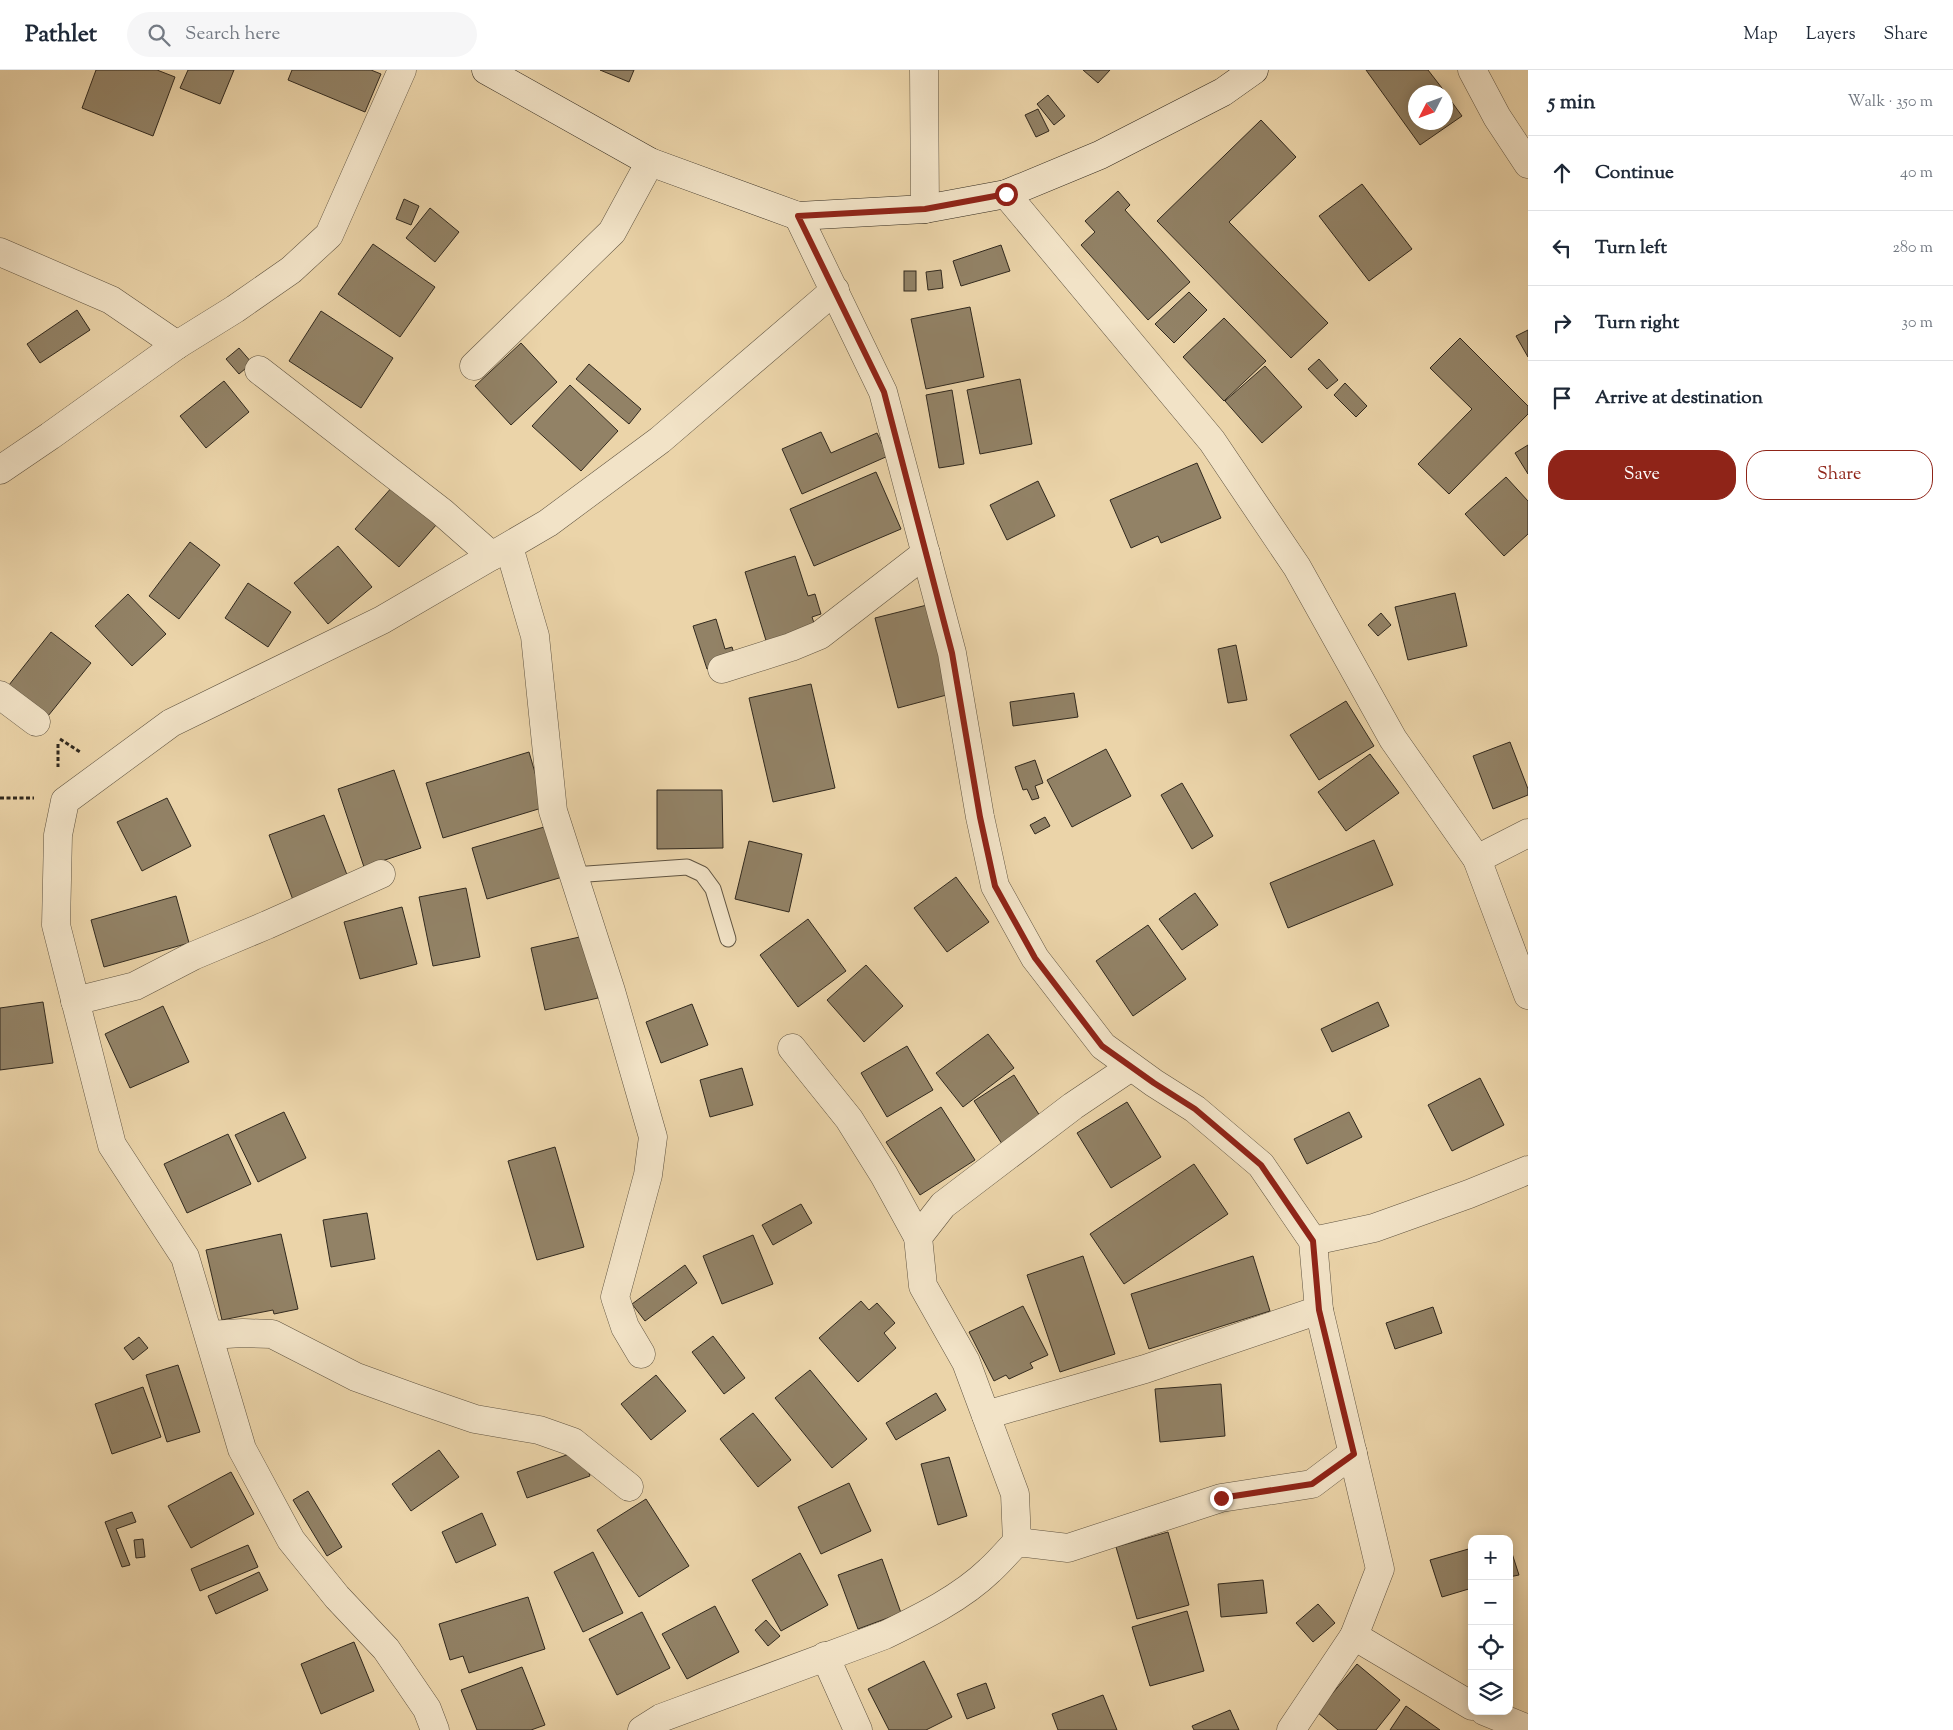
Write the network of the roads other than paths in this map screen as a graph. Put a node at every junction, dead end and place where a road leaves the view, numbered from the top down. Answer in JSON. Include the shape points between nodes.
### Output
{"nodes":[{"id":1,"x":402,"y":70,"type":"edge"},
{"id":2,"x":486,"y":70,"type":"edge"},
{"id":3,"x":924,"y":70,"type":"edge"},
{"id":4,"x":1254,"y":70,"type":"edge"},
{"id":5,"x":1472,"y":70,"type":"edge"},
{"id":6,"x":650,"y":162,"type":"junction"},
{"id":7,"x":1528,"y":164,"type":"edge"},
{"id":8,"x":1006,"y":194,"type":"junction"},
{"id":9,"x":925,"y":209,"type":"junction"},
{"id":10,"x":798,"y":216,"type":"junction"},
{"id":11,"x":0,"y":252,"type":"edge"},
{"id":12,"x":835,"y":290,"type":"junction"},
{"id":13,"x":177,"y":345,"type":"junction"},
{"id":14,"x":474,"y":366,"type":"dead end"},
{"id":15,"x":259,"y":370,"type":"dead end"},
{"id":16,"x":0,"y":470,"type":"edge"},
{"id":17,"x":501,"y":551,"type":"junction"},
{"id":18,"x":926,"y":553,"type":"junction"},
{"id":19,"x":722,"y":669,"type":"dead end"},
{"id":20,"x":0,"y":695,"type":"edge"},
{"id":21,"x":36,"y":722,"type":"road end"},
{"id":22,"x":1528,"y":833,"type":"edge"},
{"id":23,"x":1477,"y":859,"type":"junction"},
{"id":24,"x":381,"y":874,"type":"dead end"},
{"id":25,"x":574,"y":875,"type":"junction"},
{"id":26,"x":728,"y":940,"type":"dead end"},
{"id":27,"x":1528,"y":995,"type":"edge"},
{"id":28,"x":75,"y":1001,"type":"junction"},
{"id":29,"x":792,"y":1048,"type":"dead end"},
{"id":30,"x":1131,"y":1067,"type":"junction"},
{"id":31,"x":1528,"y":1170,"type":"edge"},
{"id":32,"x":918,"y":1237,"type":"junction"},
{"id":33,"x":1313,"y":1241,"type":"junction"},
{"id":34,"x":1319,"y":1310,"type":"junction"},
{"id":35,"x":209,"y":1335,"type":"junction"},
{"id":36,"x":641,"y":1354,"type":"dead end"},
{"id":37,"x":986,"y":1415,"type":"junction"},
{"id":38,"x":1354,"y":1454,"type":"junction"},
{"id":39,"x":629,"y":1487,"type":"dead end"},
{"id":40,"x":1017,"y":1542,"type":"junction"},
{"id":41,"x":1354,"y":1636,"type":"junction"},
{"id":42,"x":825,"y":1656,"type":"junction"},
{"id":43,"x":1468,"y":1704,"type":"edge"},
{"id":44,"x":1494,"y":1715,"type":"edge"},
{"id":45,"x":1528,"y":1729,"type":"edge"},
{"id":46,"x":435,"y":1730,"type":"edge"},
{"id":47,"x":642,"y":1730,"type":"edge"},
{"id":48,"x":858,"y":1730,"type":"edge"},
{"id":49,"x":1291,"y":1730,"type":"edge"}],
"edges":[{"from":1,"to":13,"type":"street","via":[[329,235],[291,270]]},
{"from":2,"to":6,"type":"street"},
{"from":3,"to":9,"type":"street"},
{"from":4,"to":8,"type":"street","via":[[1223,92],[1100,155]]},
{"from":5,"to":7,"type":"street","via":[[1497,117]]},
{"from":6,"to":10,"type":"street"},
{"from":6,"to":14,"type":"street","via":[[612,232]]},
{"from":8,"to":9,"type":"street"},
{"from":8,"to":23,"type":"street","via":[[1212,441],[1297,567],[1393,739]]},
{"from":9,"to":10,"type":"street"},
{"from":10,"to":12,"type":"street"},
{"from":11,"to":13,"type":"street","via":[[111,300]]},
{"from":12,"to":17,"type":"street","via":[[660,440],[562,514]]},
{"from":12,"to":18,"type":"street","via":[[884,392]]},
{"from":13,"to":16,"type":"street"},
{"from":15,"to":17,"type":"street","via":[[442,512]]},
{"from":17,"to":25,"type":"street","via":[[535,636],[553,811]]},
{"from":17,"to":28,"type":"street","via":[[382,620],[171,723],[65,801],[58,835],[56,925]]},
{"from":18,"to":19,"type":"street","via":[[820,635]]},
{"from":18,"to":30,"type":"street","via":[[952,653],[995,886],[1035,958],[1102,1046]]},
{"from":20,"to":21,"type":"street"},
{"from":22,"to":23,"type":"street"},
{"from":23,"to":27,"type":"street"},
{"from":24,"to":28,"type":"street","via":[[193,956],[135,986]]},
{"from":25,"to":26,"type":"lane","via":[[687,867],[702,874],[712,889]]},
{"from":25,"to":36,"type":"street","via":[[653,1137],[648,1175],[615,1297],[625,1327]]},
{"from":28,"to":35,"type":"street","via":[[112,1145],[185,1257]]},
{"from":29,"to":32,"type":"street","via":[[849,1119]]},
{"from":30,"to":32,"type":"street","via":[[1073,1106],[943,1205]]},
{"from":30,"to":33,"type":"street","via":[[1195,1109],[1261,1165]]},
{"from":31,"to":33,"type":"street","via":[[1374,1228]]},
{"from":32,"to":37,"type":"street","via":[[923,1286],[966,1362]]},
{"from":33,"to":34,"type":"street"},
{"from":34,"to":37,"type":"street","via":[[1145,1369]]},
{"from":34,"to":38,"type":"street"},
{"from":35,"to":39,"type":"street","via":[[272,1334],[356,1377],[414,1398],[475,1419],[556,1436],[572,1442]]},
{"from":35,"to":46,"type":"street","via":[[242,1449],[291,1540],[336,1597],[386,1649],[427,1709]]},
{"from":37,"to":40,"type":"street","via":[[1014,1494]]},
{"from":38,"to":40,"type":"street","via":[[1312,1484],[1221,1498],[1068,1548]]},
{"from":38,"to":41,"type":"street","via":[[1380,1569]]},
{"from":40,"to":42,"type":"street","via":[[990,1571],[956,1597],[885,1635]]},
{"from":41,"to":43,"type":"street"},
{"from":41,"to":49,"type":"street"},
{"from":42,"to":47,"type":"street","via":[[661,1718]]},
{"from":42,"to":48,"type":"street"},
{"from":44,"to":45,"type":"street"}]}
